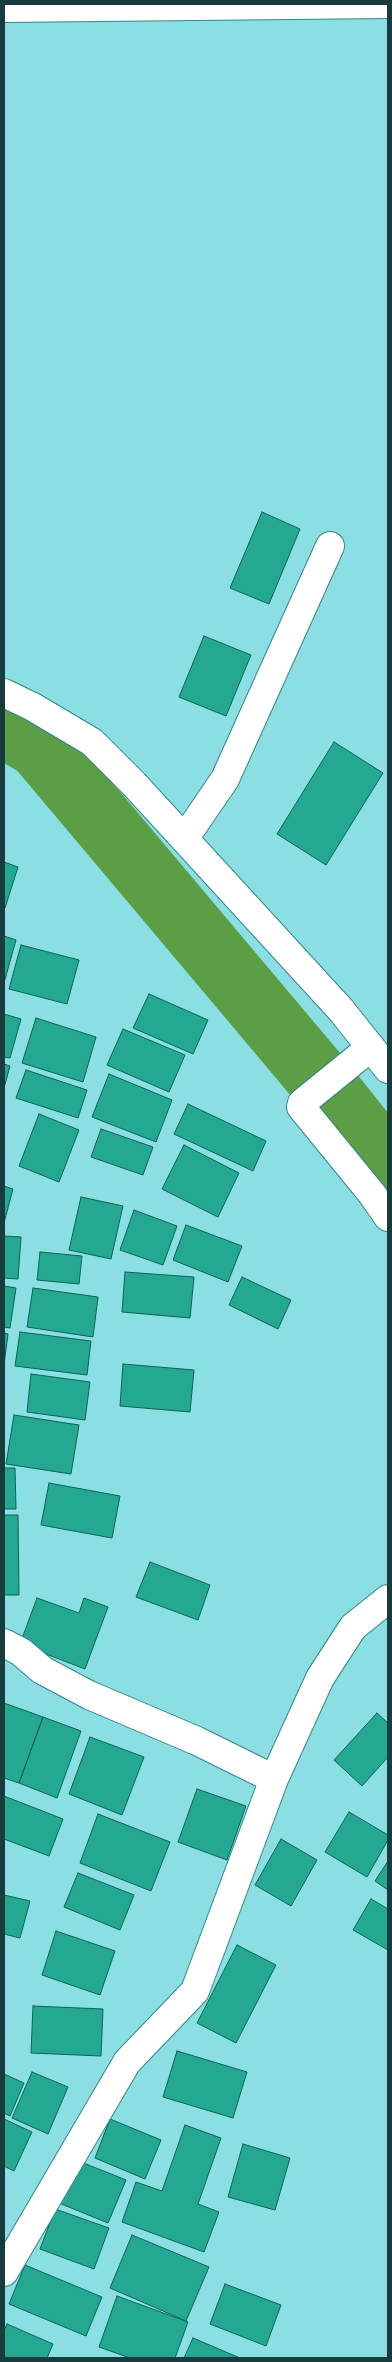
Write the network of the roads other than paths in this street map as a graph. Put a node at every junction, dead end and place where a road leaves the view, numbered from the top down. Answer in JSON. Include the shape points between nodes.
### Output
{"nodes":[{"id":1,"x":388,"y":4,"type":"edge"},
{"id":2,"x":4,"y":8,"type":"edge"},
{"id":3,"x":330,"y":546,"type":"dead end"},
{"id":4,"x":4,"y":693,"type":"edge"},
{"id":5,"x":184,"y":838,"type":"junction"},
{"id":6,"x":370,"y":1047,"type":"junction"},
{"id":7,"x":388,"y":1069,"type":"edge"},
{"id":8,"x":388,"y":1218,"type":"edge"},
{"id":9,"x":388,"y":1599,"type":"edge"},
{"id":10,"x":4,"y":1643,"type":"edge"},
{"id":11,"x":274,"y":1779,"type":"junction"},
{"id":12,"x":4,"y":2272,"type":"edge"}],
"edges":[{"from":1,"to":2,"type":"street"},
{"from":3,"to":5,"type":"street","via":[[225,779]]},
{"from":4,"to":5,"type":"street","via":[[92,742]]},
{"from":5,"to":6,"type":"street","via":[[341,1010]]},
{"from":6,"to":7,"type":"street"},
{"from":6,"to":8,"type":"street","via":[[302,1103],[302,1110]]},
{"from":9,"to":11,"type":"street","via":[[353,1627],[320,1678]]},
{"from":10,"to":11,"type":"street","via":[[21,1652],[42,1670],[89,1695],[197,1741]]},
{"from":11,"to":12,"type":"street","via":[[195,1991],[127,2062]]}]}
